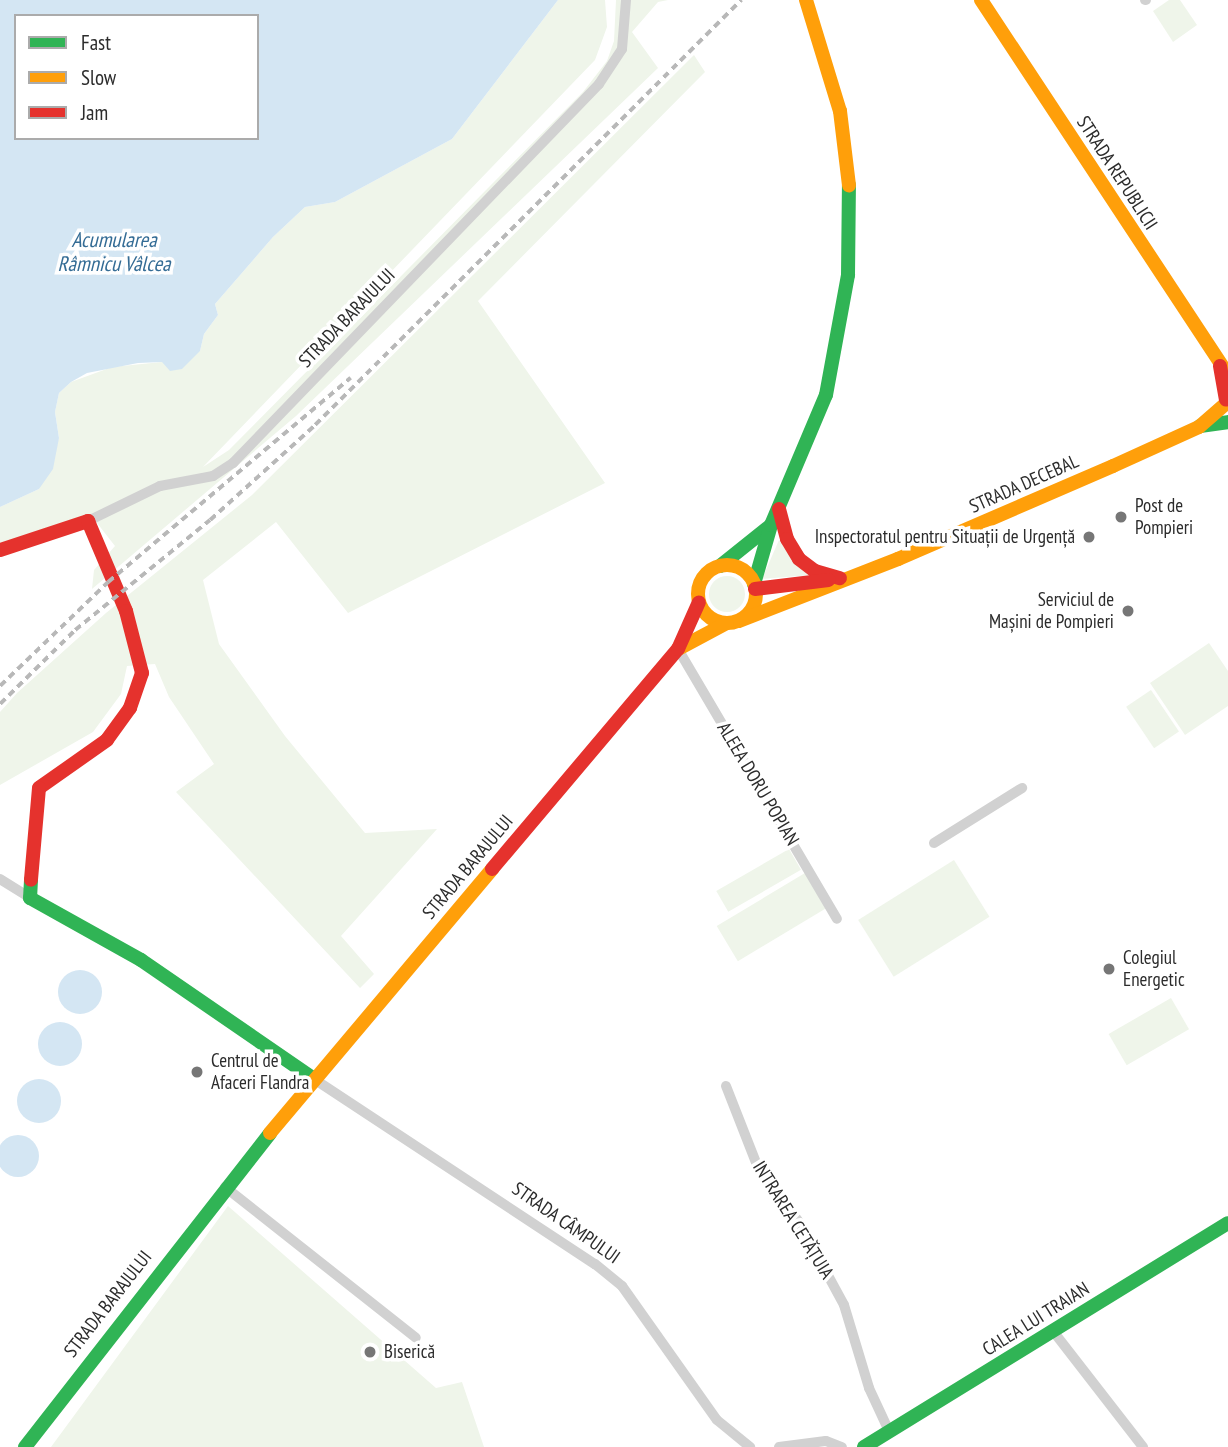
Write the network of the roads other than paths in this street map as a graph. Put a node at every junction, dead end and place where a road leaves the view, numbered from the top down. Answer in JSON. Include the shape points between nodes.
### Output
{"nodes":[{"id":1,"x":626,"y":0,"type":"edge"},
{"id":2,"x":806,"y":0,"type":"edge"},
{"id":3,"x":981,"y":0,"type":"edge"},
{"id":4,"x":1224,"y":370,"type":"edge"},
{"id":5,"x":1227,"y":408,"type":"edge"},
{"id":6,"x":779,"y":509,"type":"junction"},
{"id":7,"x":88,"y":521,"type":"junction"},
{"id":8,"x":771,"y":525,"type":"junction"},
{"id":9,"x":0,"y":550,"type":"edge"},
{"id":10,"x":720,"y":566,"type":"junction"},
{"id":11,"x":863,"y":572,"type":"junction"},
{"id":12,"x":840,"y":578,"type":"junction"},
{"id":13,"x":754,"y":586,"type":"junction"},
{"id":14,"x":699,"y":602,"type":"junction"},
{"id":15,"x":733,"y":622,"type":"junction"},
{"id":16,"x":678,"y":649,"type":"junction"},
{"id":17,"x":1022,"y":788,"type":"dead end"},
{"id":18,"x":934,"y":843,"type":"dead end"},
{"id":19,"x":0,"y":879,"type":"edge"},
{"id":20,"x":30,"y":898,"type":"junction"},
{"id":21,"x":837,"y":919,"type":"dead end"},
{"id":22,"x":314,"y":1079,"type":"junction"},
{"id":23,"x":726,"y":1086,"type":"dead end"},
{"id":24,"x":225,"y":1187,"type":"junction"},
{"id":25,"x":1228,"y":1223,"type":"edge"},
{"id":26,"x":1053,"y":1331,"type":"junction"},
{"id":27,"x":416,"y":1338,"type":"dead end"},
{"id":28,"x":889,"y":1432,"type":"junction"},
{"id":29,"x":25,"y":1447,"type":"edge"},
{"id":30,"x":750,"y":1447,"type":"edge"},
{"id":31,"x":779,"y":1447,"type":"edge"},
{"id":32,"x":842,"y":1447,"type":"edge"},
{"id":33,"x":864,"y":1447,"type":"edge"},
{"id":34,"x":1143,"y":1447,"type":"edge"}],
"edges":[{"from":1,"to":7,"type":"street","name":"STRADA BARAJULUI","via":[[622,49],[600,84],[233,463],[213,476],[160,486]]},
{"from":2,"to":6,"type":"main road","via":[[830,67],[842,124],[849,185],[848,275],[826,395]]},
{"from":3,"to":4,"type":"main road","name":"STRADA REPUBLICII"},
{"from":4,"to":5,"type":"main road","name":"STRADA REPUBLICII"},
{"from":5,"to":11,"type":"main road","name":"STRADA DECEBAL","via":[[1199,427]]},
{"from":6,"to":8,"type":"main road"},
{"from":6,"to":12,"type":"main road","via":[[787,539],[799,559],[815,571]]},
{"from":7,"to":9,"type":"main road","name":"STRADA BARAJULUI"},
{"from":7,"to":20,"type":"main road","via":[[127,611],[140,661],[138,692],[107,740],[39,788]]},
{"from":8,"to":10,"type":"main road"},
{"from":8,"to":13,"type":"main road"},
{"from":10,"to":13,"type":"main road","via":[[737,567]]},
{"from":10,"to":14,"type":"main road","via":[[703,578]]},
{"from":11,"to":12,"type":"main road","name":"STRADA DECEBAL"},
{"from":11,"to":15,"type":"main road","name":"STRADA DECEBAL"},
{"from":12,"to":13,"type":"main road","name":"STRADA DECEBAL"},
{"from":13,"to":15,"type":"main road","via":[[752,608]]},
{"from":14,"to":15,"type":"main road","via":[[710,617]]},
{"from":14,"to":16,"type":"main road","name":"STRADA BARAJULUI"},
{"from":15,"to":16,"type":"main road","name":"STRADA BARAJULUI"},
{"from":16,"to":21,"type":"street","name":"ALEEA DORU POPIAN"},
{"from":16,"to":22,"type":"main road","name":"STRADA BARAJULUI"},
{"from":17,"to":18,"type":"street"},
{"from":19,"to":20,"type":"street"},
{"from":20,"to":22,"type":"main road","via":[[141,960]]},
{"from":22,"to":24,"type":"main road","name":"STRADA BARAJULUI"},
{"from":22,"to":30,"type":"street","name":"STRADA CÂMPULUI","via":[[622,1286],[717,1420]]},
{"from":23,"to":28,"type":"street","name":"INTRAREA CETĂȚUIA","via":[[757,1165],[799,1222],[844,1304],[869,1388]]},
{"from":24,"to":27,"type":"street"},
{"from":24,"to":29,"type":"main road","name":"STRADA BARAJULUI"},
{"from":25,"to":26,"type":"main road","name":"CALEA LUI TRAIAN"},
{"from":26,"to":28,"type":"main road","name":"CALEA LUI TRAIAN"},
{"from":26,"to":34,"type":"street"},
{"from":28,"to":33,"type":"main road","name":"CALEA LUI TRAIAN"},
{"from":31,"to":32,"type":"street","via":[[826,1441]]}]}
